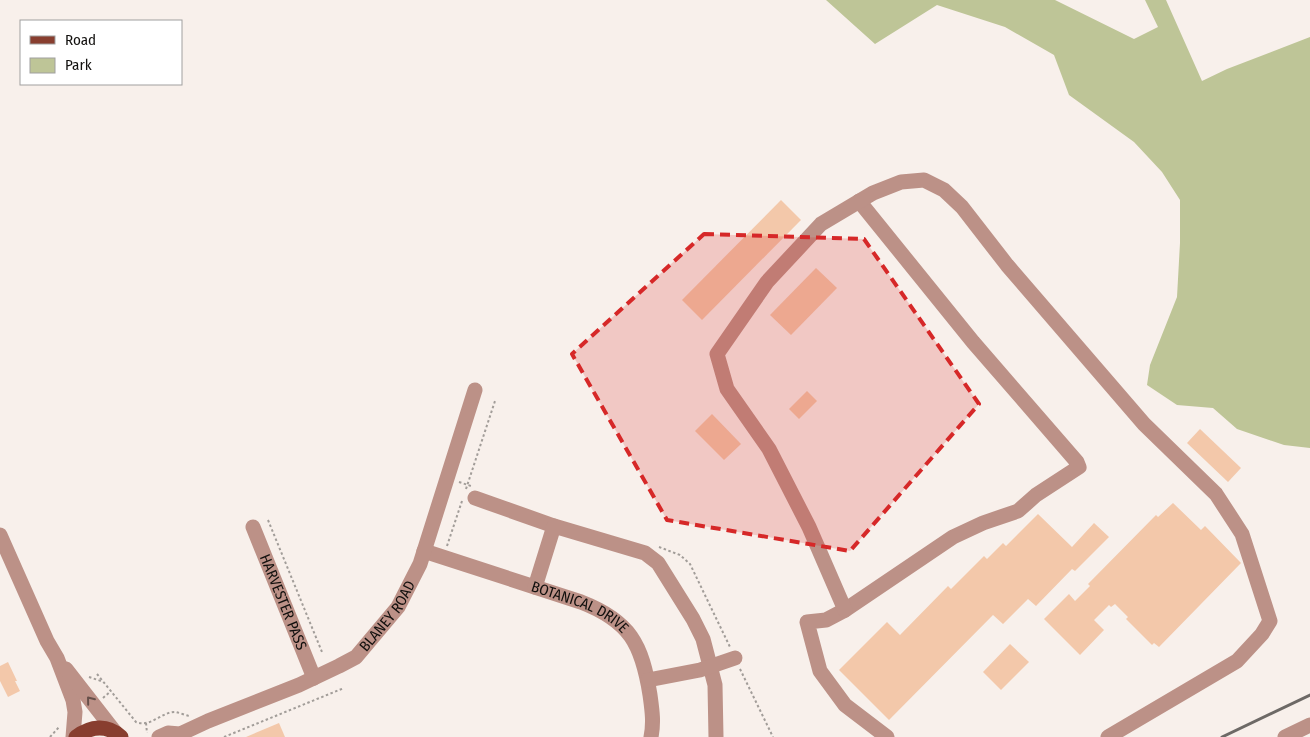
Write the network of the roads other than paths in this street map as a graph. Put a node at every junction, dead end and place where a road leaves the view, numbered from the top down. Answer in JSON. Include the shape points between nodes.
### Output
{"nodes":[{"id":1,"x":859,"y":201,"type":"junction"},
{"id":2,"x":475,"y":390,"type":"dead end"},
{"id":3,"x":475,"y":498,"type":"dead end"},
{"id":4,"x":253,"y":526,"type":"dead end"},
{"id":5,"x":554,"y":526,"type":"junction"},
{"id":6,"x":0,"y":535,"type":"edge"},
{"id":7,"x":424,"y":551,"type":"junction"},
{"id":8,"x":535,"y":587,"type":"junction"},
{"id":9,"x":845,"y":610,"type":"junction"},
{"id":10,"x":57,"y":658,"type":"junction"},
{"id":11,"x":735,"y":658,"type":"dead end"},
{"id":12,"x":710,"y":667,"type":"junction"},
{"id":13,"x":314,"y":678,"type":"junction"},
{"id":14,"x":648,"y":680,"type":"junction"},
{"id":15,"x":1304,"y":731,"type":"edge"},
{"id":16,"x":120,"y":736,"type":"edge"},
{"id":17,"x":179,"y":736,"type":"edge"},
{"id":18,"x":74,"y":737,"type":"edge"},
{"id":19,"x":153,"y":737,"type":"edge"},
{"id":20,"x":651,"y":737,"type":"edge"},
{"id":21,"x":716,"y":737,"type":"edge"},
{"id":22,"x":887,"y":737,"type":"edge"},
{"id":23,"x":1108,"y":737,"type":"edge"},
{"id":24,"x":1284,"y":737,"type":"edge"}],
"edges":[{"from":1,"to":9,"type":"street","via":[[822,224],[766,282],[717,354],[728,389],[769,449],[809,527]]},
{"from":1,"to":9,"type":"street","via":[[1079,467],[1018,511],[952,537]]},
{"from":1,"to":23,"type":"street","via":[[901,182],[924,180],[944,190],[962,206],[1007,265],[1144,424],[1216,494],[1242,534],[1270,621],[1262,634],[1237,661]]},
{"from":2,"to":7,"type":"street","name":"BLANEY ROAD"},
{"from":3,"to":5,"type":"street"},
{"from":4,"to":13,"type":"street","name":"HARVESTER PASS"},
{"from":5,"to":8,"type":"street"},
{"from":5,"to":12,"type":"street","via":[[645,553],[658,563],[703,639]]},
{"from":6,"to":10,"type":"street"},
{"from":7,"to":8,"type":"street","name":"BOTANICAL DRIVE"},
{"from":7,"to":13,"type":"street","name":"BLANEY ROAD","via":[[411,584],[379,631],[356,657]]},
{"from":8,"to":14,"type":"street","name":"BOTANICAL DRIVE","via":[[581,602],[612,617],[634,642]]},
{"from":9,"to":22,"type":"street","via":[[826,620],[807,622],[820,671],[845,705]]},
{"from":16,"to":10,"type":"street","one_way":true},
{"from":10,"to":18,"type":"street","via":[[73,700]]},
{"from":11,"to":12,"type":"street"},
{"from":12,"to":14,"type":"street"},
{"from":12,"to":21,"type":"street","via":[[715,685]]},
{"from":13,"to":17,"type":"street","name":"BLANEY ROAD"},
{"from":14,"to":20,"type":"street","name":"BOTANICAL DRIVE","via":[[653,711]]},
{"from":15,"to":24,"type":"street"},
{"from":16,"to":18,"type":"main road","via":[[106,728],[95,727]]},
{"from":17,"to":19,"type":"street","name":"BLANEY ROAD","via":[[168,733]]}]}
